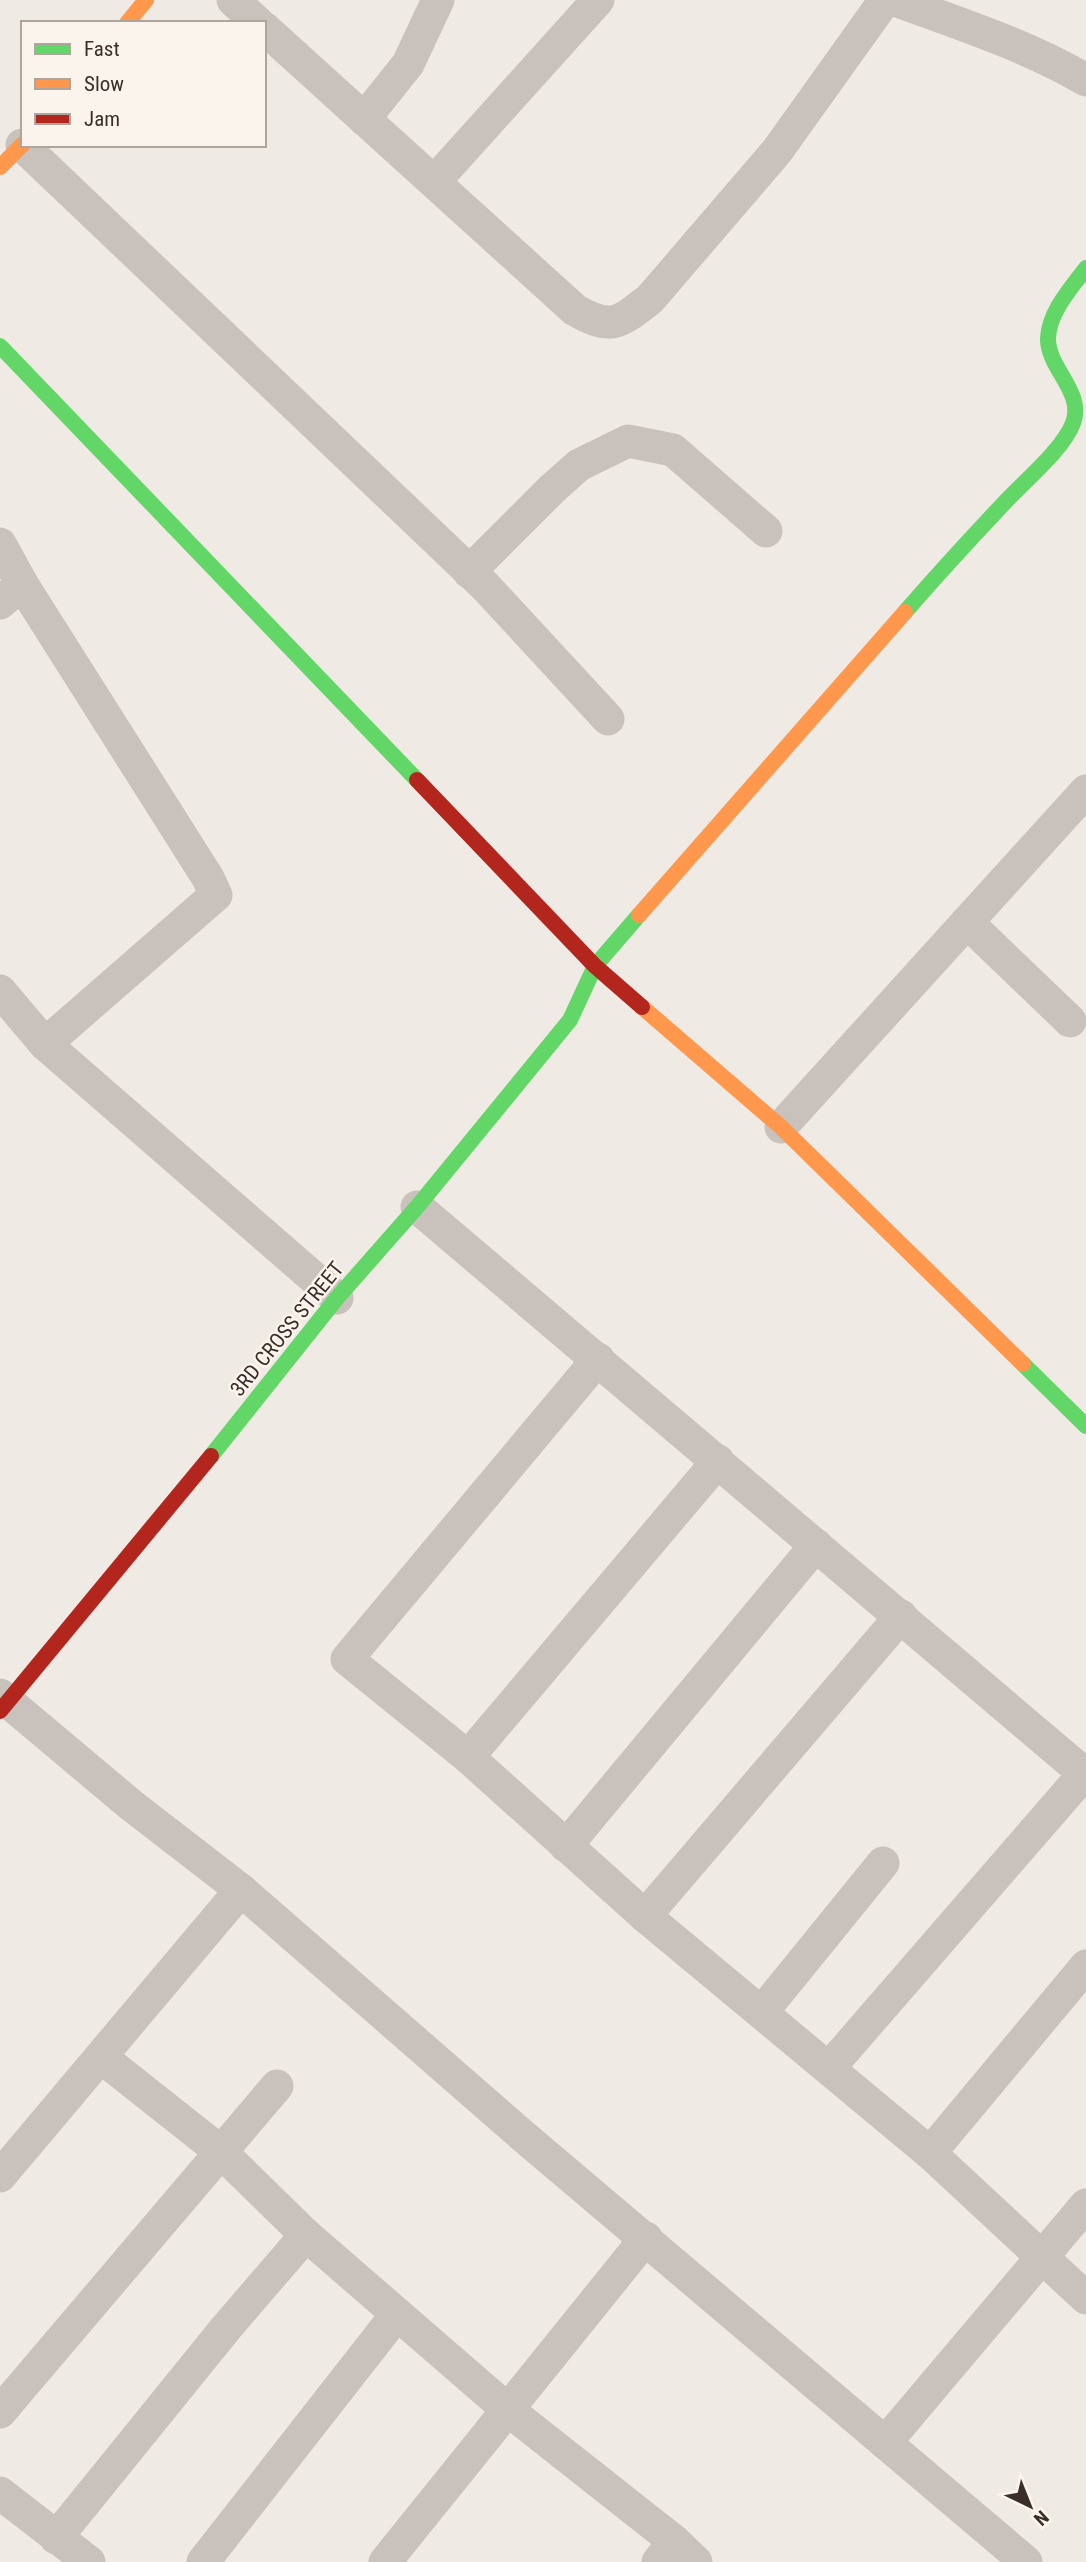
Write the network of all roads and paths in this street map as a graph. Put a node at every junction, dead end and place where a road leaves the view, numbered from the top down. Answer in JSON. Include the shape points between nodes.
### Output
{"nodes":[{"id":1,"x":146,"y":0,"type":"edge"},
{"id":2,"x":233,"y":0,"type":"edge"},
{"id":3,"x":438,"y":0,"type":"edge"},
{"id":4,"x":598,"y":0,"type":"edge"},
{"id":5,"x":885,"y":0,"type":"edge"},
{"id":6,"x":895,"y":0,"type":"edge"},
{"id":7,"x":129,"y":21,"type":"edge"},
{"id":8,"x":256,"y":21,"type":"edge"},
{"id":9,"x":266,"y":30,"type":"edge"},
{"id":10,"x":1086,"y":80,"type":"edge"},
{"id":11,"x":364,"y":119,"type":"junction"},
{"id":12,"x":21,"y":146,"type":"edge"},
{"id":13,"x":24,"y":147,"type":"edge"},
{"id":14,"x":0,"y":167,"type":"edge"},
{"id":15,"x":434,"y":182,"type":"junction"},
{"id":16,"x":1086,"y":268,"type":"edge"},
{"id":17,"x":0,"y":346,"type":"edge"},
{"id":18,"x":766,"y":531,"type":"dead end"},
{"id":19,"x":0,"y":544,"type":"edge"},
{"id":20,"x":469,"y":572,"type":"junction"},
{"id":21,"x":11,"y":594,"type":"edge"},
{"id":22,"x":608,"y":719,"type":"dead end"},
{"id":23,"x":1086,"y":791,"type":"edge"},
{"id":24,"x":967,"y":922,"type":"junction"},
{"id":25,"x":595,"y":966,"type":"junction"},
{"id":26,"x":0,"y":991,"type":"edge"},
{"id":27,"x":1070,"y":1021,"type":"dead end"},
{"id":28,"x":45,"y":1044,"type":"junction"},
{"id":29,"x":780,"y":1127,"type":"junction"},
{"id":30,"x":417,"y":1207,"type":"junction"},
{"id":31,"x":337,"y":1298,"type":"junction"},
{"id":32,"x":598,"y":1359,"type":"junction"},
{"id":33,"x":1086,"y":1426,"type":"edge"},
{"id":34,"x":718,"y":1461,"type":"junction"},
{"id":35,"x":816,"y":1545,"type":"junction"},
{"id":36,"x":901,"y":1616,"type":"junction"},
{"id":37,"x":3,"y":1703,"type":"edge"},
{"id":38,"x":468,"y":1757,"type":"junction"},
{"id":39,"x":1085,"y":1774,"type":"edge"},
{"id":40,"x":566,"y":1846,"type":"junction"},
{"id":41,"x":883,"y":1863,"type":"dead end"},
{"id":42,"x":241,"y":1890,"type":"junction"},
{"id":43,"x":645,"y":1916,"type":"junction"},
{"id":44,"x":1086,"y":1966,"type":"edge"},
{"id":45,"x":762,"y":2012,"type":"junction"},
{"id":46,"x":101,"y":2057,"type":"junction"},
{"id":47,"x":829,"y":2068,"type":"junction"},
{"id":48,"x":276,"y":2086,"type":"dead end"},
{"id":49,"x":221,"y":2152,"type":"junction"},
{"id":50,"x":930,"y":2152,"type":"junction"},
{"id":51,"x":0,"y":2176,"type":"edge"},
{"id":52,"x":1086,"y":2205,"type":"edge"},
{"id":53,"x":306,"y":2235,"type":"junction"},
{"id":54,"x":646,"y":2238,"type":"junction"},
{"id":55,"x":1041,"y":2258,"type":"junction"},
{"id":56,"x":1086,"y":2298,"type":"edge"},
{"id":57,"x":397,"y":2314,"type":"junction"},
{"id":58,"x":508,"y":2410,"type":"junction"},
{"id":59,"x":0,"y":2412,"type":"edge"},
{"id":60,"x":885,"y":2443,"type":"junction"},
{"id":61,"x":0,"y":2493,"type":"edge"},
{"id":62,"x":56,"y":2538,"type":"junction"},
{"id":63,"x":676,"y":2555,"type":"edge"},
{"id":64,"x":89,"y":2562,"type":"edge"},
{"id":65,"x":202,"y":2562,"type":"edge"},
{"id":66,"x":384,"y":2562,"type":"edge"},
{"id":67,"x":1027,"y":2562,"type":"edge"}],
"edges":[{"from":1,"to":7,"type":"street"},
{"from":2,"to":8,"type":"street"},
{"from":3,"to":11,"type":"street","via":[[408,64]]},
{"from":4,"to":15,"type":"street"},
{"from":5,"to":15,"type":"street","via":[[777,151],[650,299],[626,317],[611,323],[594,321],[575,310]]},
{"from":6,"to":10,"type":"street","via":[[1059,64]]},
{"from":9,"to":11,"type":"street"},
{"from":11,"to":15,"type":"street"},
{"from":12,"to":14,"type":"street"},
{"from":13,"to":20,"type":"street"},
{"from":16,"to":25,"type":"street","name":"3RD CROSS STREET","via":[[1055,314],[1048,338],[1050,353],[1077,400],[1076,421]]},
{"from":17,"to":25,"type":"street"},
{"from":18,"to":20,"type":"street","via":[[673,450],[628,441],[579,465]]},
{"from":19,"to":21,"type":"street"},
{"from":20,"to":22,"type":"street"},
{"from":21,"to":28,"type":"street","via":[[216,895]]},
{"from":23,"to":24,"type":"street"},
{"from":24,"to":27,"type":"street"},
{"from":24,"to":29,"type":"street"},
{"from":25,"to":29,"type":"street"},
{"from":25,"to":30,"type":"street","name":"3RD CROSS STREET","via":[[569,1020]]},
{"from":26,"to":28,"type":"street"},
{"from":28,"to":31,"type":"street"},
{"from":29,"to":33,"type":"street"},
{"from":30,"to":31,"type":"street","name":"3RD CROSS STREET"},
{"from":30,"to":32,"type":"street"},
{"from":31,"to":37,"type":"street","name":"3RD CROSS STREET"},
{"from":32,"to":34,"type":"street"},
{"from":32,"to":38,"type":"street","via":[[347,1659]]},
{"from":34,"to":35,"type":"street"},
{"from":34,"to":38,"type":"street"},
{"from":35,"to":36,"type":"street"},
{"from":35,"to":40,"type":"street"},
{"from":36,"to":39,"type":"street"},
{"from":36,"to":43,"type":"street"},
{"from":37,"to":42,"type":"street"},
{"from":38,"to":40,"type":"street"},
{"from":39,"to":47,"type":"street"},
{"from":40,"to":43,"type":"street"},
{"from":41,"to":45,"type":"street"},
{"from":42,"to":46,"type":"street"},
{"from":42,"to":54,"type":"street"},
{"from":43,"to":45,"type":"street"},
{"from":44,"to":50,"type":"street"},
{"from":45,"to":47,"type":"street"},
{"from":46,"to":49,"type":"street"},
{"from":46,"to":51,"type":"street"},
{"from":47,"to":50,"type":"street"},
{"from":48,"to":49,"type":"street"},
{"from":49,"to":53,"type":"street"},
{"from":49,"to":59,"type":"street"},
{"from":50,"to":55,"type":"street"},
{"from":52,"to":55,"type":"street"},
{"from":53,"to":57,"type":"street"},
{"from":53,"to":62,"type":"street"},
{"from":54,"to":58,"type":"street"},
{"from":54,"to":60,"type":"street"},
{"from":55,"to":56,"type":"street"},
{"from":55,"to":60,"type":"street"},
{"from":57,"to":58,"type":"street"},
{"from":57,"to":65,"type":"street"},
{"from":58,"to":63,"type":"street"},
{"from":58,"to":66,"type":"street"},
{"from":60,"to":67,"type":"street"},
{"from":61,"to":62,"type":"street"},
{"from":62,"to":64,"type":"street"}]}
